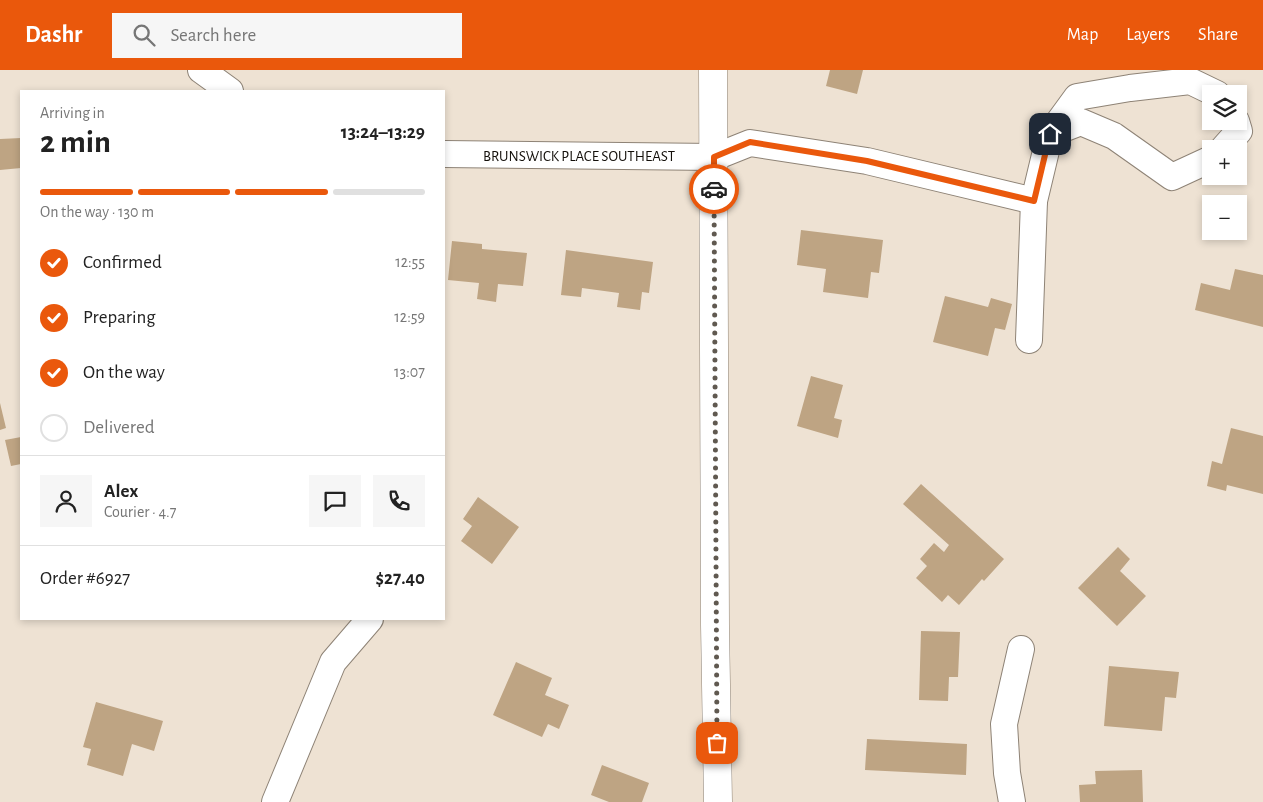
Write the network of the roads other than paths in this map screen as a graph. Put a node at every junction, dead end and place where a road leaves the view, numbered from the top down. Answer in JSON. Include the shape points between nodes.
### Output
{"nodes":[{"id":1,"x":201,"y":70,"type":"edge"},
{"id":2,"x":713,"y":70,"type":"edge"},
{"id":3,"x":1202,"y":86,"type":"edge"},
{"id":4,"x":229,"y":90,"type":"edge"},
{"id":5,"x":1239,"y":130,"type":"edge"},
{"id":6,"x":1050,"y":134,"type":"junction"},
{"id":7,"x":1231,"y":140,"type":"edge"},
{"id":8,"x":445,"y":154,"type":"edge"},
{"id":9,"x":714,"y":157,"type":"junction"},
{"id":10,"x":1202,"y":163,"type":"edge"},
{"id":11,"x":1034,"y":201,"type":"junction"},
{"id":12,"x":1029,"y":340,"type":"dead end"},
{"id":13,"x":369,"y":620,"type":"edge"},
{"id":14,"x":1021,"y":648,"type":"dead end"},
{"id":15,"x":275,"y":802,"type":"edge"},
{"id":16,"x":718,"y":802,"type":"edge"},
{"id":17,"x":1012,"y":802,"type":"edge"}],
"edges":[{"from":1,"to":4,"type":"street"},
{"from":2,"to":9,"type":"main road"},
{"from":3,"to":6,"type":"street","via":[[1190,80],[1077,97]]},
{"from":5,"to":7,"type":"street"},
{"from":6,"to":10,"type":"street","via":[[1081,122],[1114,136],[1172,176]]},
{"from":6,"to":11,"type":"street"},
{"from":8,"to":9,"type":"street","name":"BRUNSWICK PLACE SOUTHEAST"},
{"from":9,"to":11,"type":"street","via":[[750,142],[867,161]]},
{"from":9,"to":16,"type":"main road"},
{"from":11,"to":12,"type":"street"},
{"from":13,"to":15,"type":"street","via":[[333,662]]},
{"from":14,"to":17,"type":"street","via":[[1004,724]]}]}
